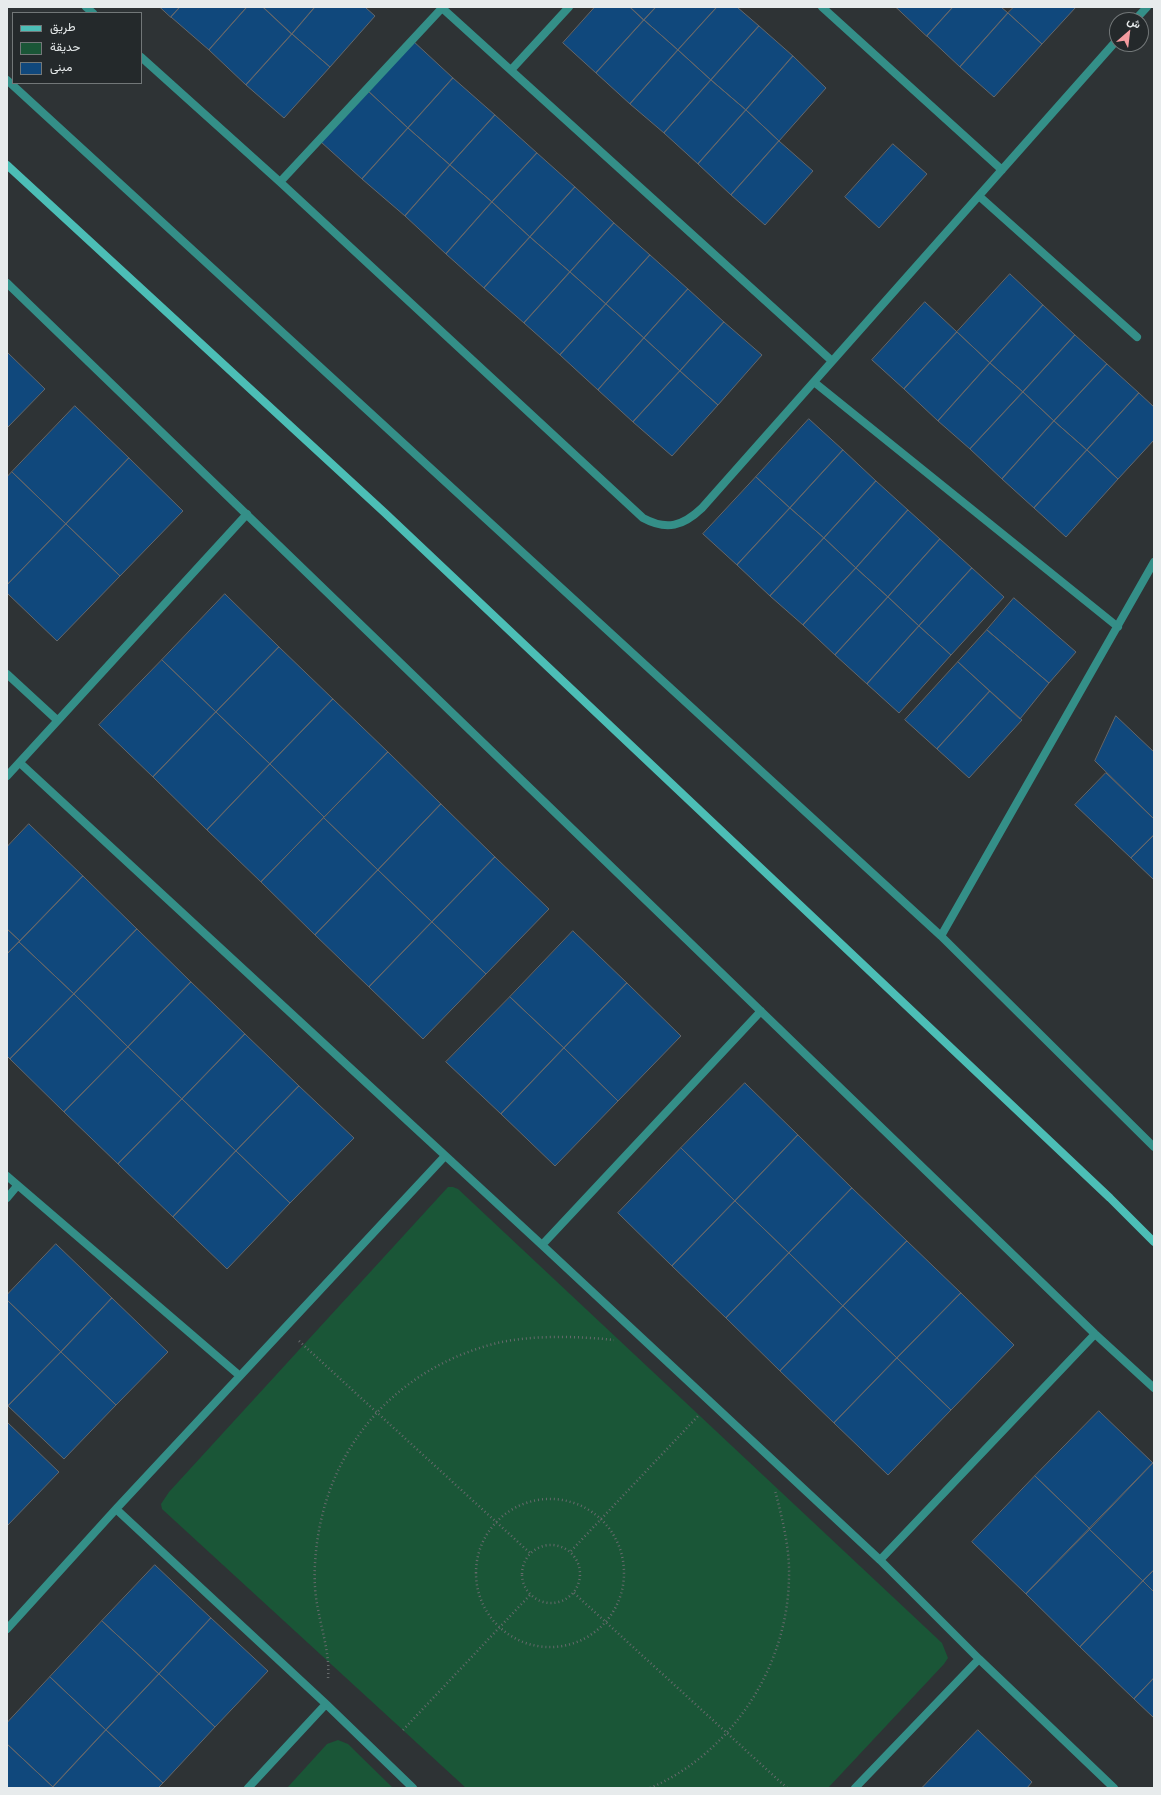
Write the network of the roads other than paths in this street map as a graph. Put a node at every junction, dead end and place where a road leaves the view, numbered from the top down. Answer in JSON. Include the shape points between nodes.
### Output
{"nodes":[{"id":1,"x":569,"y":7,"type":"edge"},
{"id":2,"x":822,"y":7,"type":"edge"},
{"id":3,"x":441,"y":8,"type":"edge"},
{"id":4,"x":1109,"y":49,"type":"edge"},
{"id":5,"x":142,"y":58,"type":"edge"},
{"id":6,"x":511,"y":70,"type":"junction"},
{"id":7,"x":7,"y":80,"type":"edge"},
{"id":8,"x":7,"y":165,"type":"edge"},
{"id":9,"x":1002,"y":170,"type":"junction"},
{"id":10,"x":280,"y":182,"type":"junction"},
{"id":11,"x":979,"y":196,"type":"junction"},
{"id":12,"x":7,"y":283,"type":"edge"},
{"id":13,"x":1137,"y":338,"type":"dead end"},
{"id":14,"x":832,"y":361,"type":"junction"},
{"id":15,"x":814,"y":382,"type":"junction"},
{"id":16,"x":247,"y":514,"type":"junction"},
{"id":17,"x":1154,"y":562,"type":"edge"},
{"id":18,"x":1118,"y":627,"type":"junction"},
{"id":19,"x":7,"y":674,"type":"edge"},
{"id":20,"x":58,"y":720,"type":"junction"},
{"id":21,"x":20,"y":763,"type":"junction"},
{"id":22,"x":7,"y":776,"type":"edge"},
{"id":23,"x":941,"y":936,"type":"junction"},
{"id":24,"x":761,"y":1011,"type":"junction"},
{"id":25,"x":1154,"y":1147,"type":"edge"},
{"id":26,"x":445,"y":1156,"type":"junction"},
{"id":27,"x":7,"y":1176,"type":"edge"},
{"id":28,"x":18,"y":1186,"type":"junction"},
{"id":29,"x":7,"y":1198,"type":"edge"},
{"id":30,"x":1154,"y":1242,"type":"edge"},
{"id":31,"x":542,"y":1245,"type":"junction"},
{"id":32,"x":1095,"y":1334,"type":"junction"},
{"id":33,"x":240,"y":1376,"type":"junction"},
{"id":34,"x":1154,"y":1388,"type":"edge"},
{"id":35,"x":116,"y":1508,"type":"junction"},
{"id":36,"x":880,"y":1560,"type":"junction"},
{"id":37,"x":7,"y":1629,"type":"edge"},
{"id":38,"x":979,"y":1659,"type":"junction"},
{"id":39,"x":326,"y":1704,"type":"junction"},
{"id":40,"x":248,"y":1788,"type":"edge"},
{"id":41,"x":413,"y":1788,"type":"edge"},
{"id":42,"x":855,"y":1788,"type":"edge"},
{"id":43,"x":1114,"y":1788,"type":"edge"}],
"edges":[{"from":1,"to":6,"type":"street"},
{"from":2,"to":9,"type":"street"},
{"from":3,"to":6,"type":"street"},
{"from":3,"to":10,"type":"street"},
{"from":4,"to":9,"type":"street"},
{"from":5,"to":10,"type":"street"},
{"from":6,"to":14,"type":"street"},
{"from":7,"to":23,"type":"street"},
{"from":8,"to":30,"type":"street","via":[[385,513]]},
{"from":9,"to":11,"type":"street"},
{"from":10,"to":15,"type":"street","via":[[643,518],[653,524],[675,525],[685,522],[694,515]]},
{"from":11,"to":13,"type":"street"},
{"from":11,"to":14,"type":"street"},
{"from":12,"to":16,"type":"street"},
{"from":14,"to":15,"type":"street"},
{"from":15,"to":18,"type":"street"},
{"from":16,"to":20,"type":"street"},
{"from":16,"to":24,"type":"street"},
{"from":17,"to":18,"type":"street"},
{"from":18,"to":23,"type":"street"},
{"from":19,"to":20,"type":"street"},
{"from":20,"to":21,"type":"street"},
{"from":21,"to":22,"type":"street"},
{"from":21,"to":26,"type":"street"},
{"from":23,"to":25,"type":"street"},
{"from":24,"to":31,"type":"street"},
{"from":24,"to":32,"type":"street"},
{"from":26,"to":31,"type":"street"},
{"from":26,"to":33,"type":"street"},
{"from":27,"to":28,"type":"street"},
{"from":28,"to":29,"type":"street"},
{"from":28,"to":33,"type":"street"},
{"from":31,"to":36,"type":"street"},
{"from":32,"to":34,"type":"street"},
{"from":32,"to":36,"type":"street"},
{"from":33,"to":35,"type":"street"},
{"from":35,"to":37,"type":"street"},
{"from":35,"to":39,"type":"street"},
{"from":36,"to":38,"type":"street"},
{"from":38,"to":42,"type":"street"},
{"from":38,"to":43,"type":"street"},
{"from":39,"to":40,"type":"street"},
{"from":39,"to":41,"type":"street"}]}
